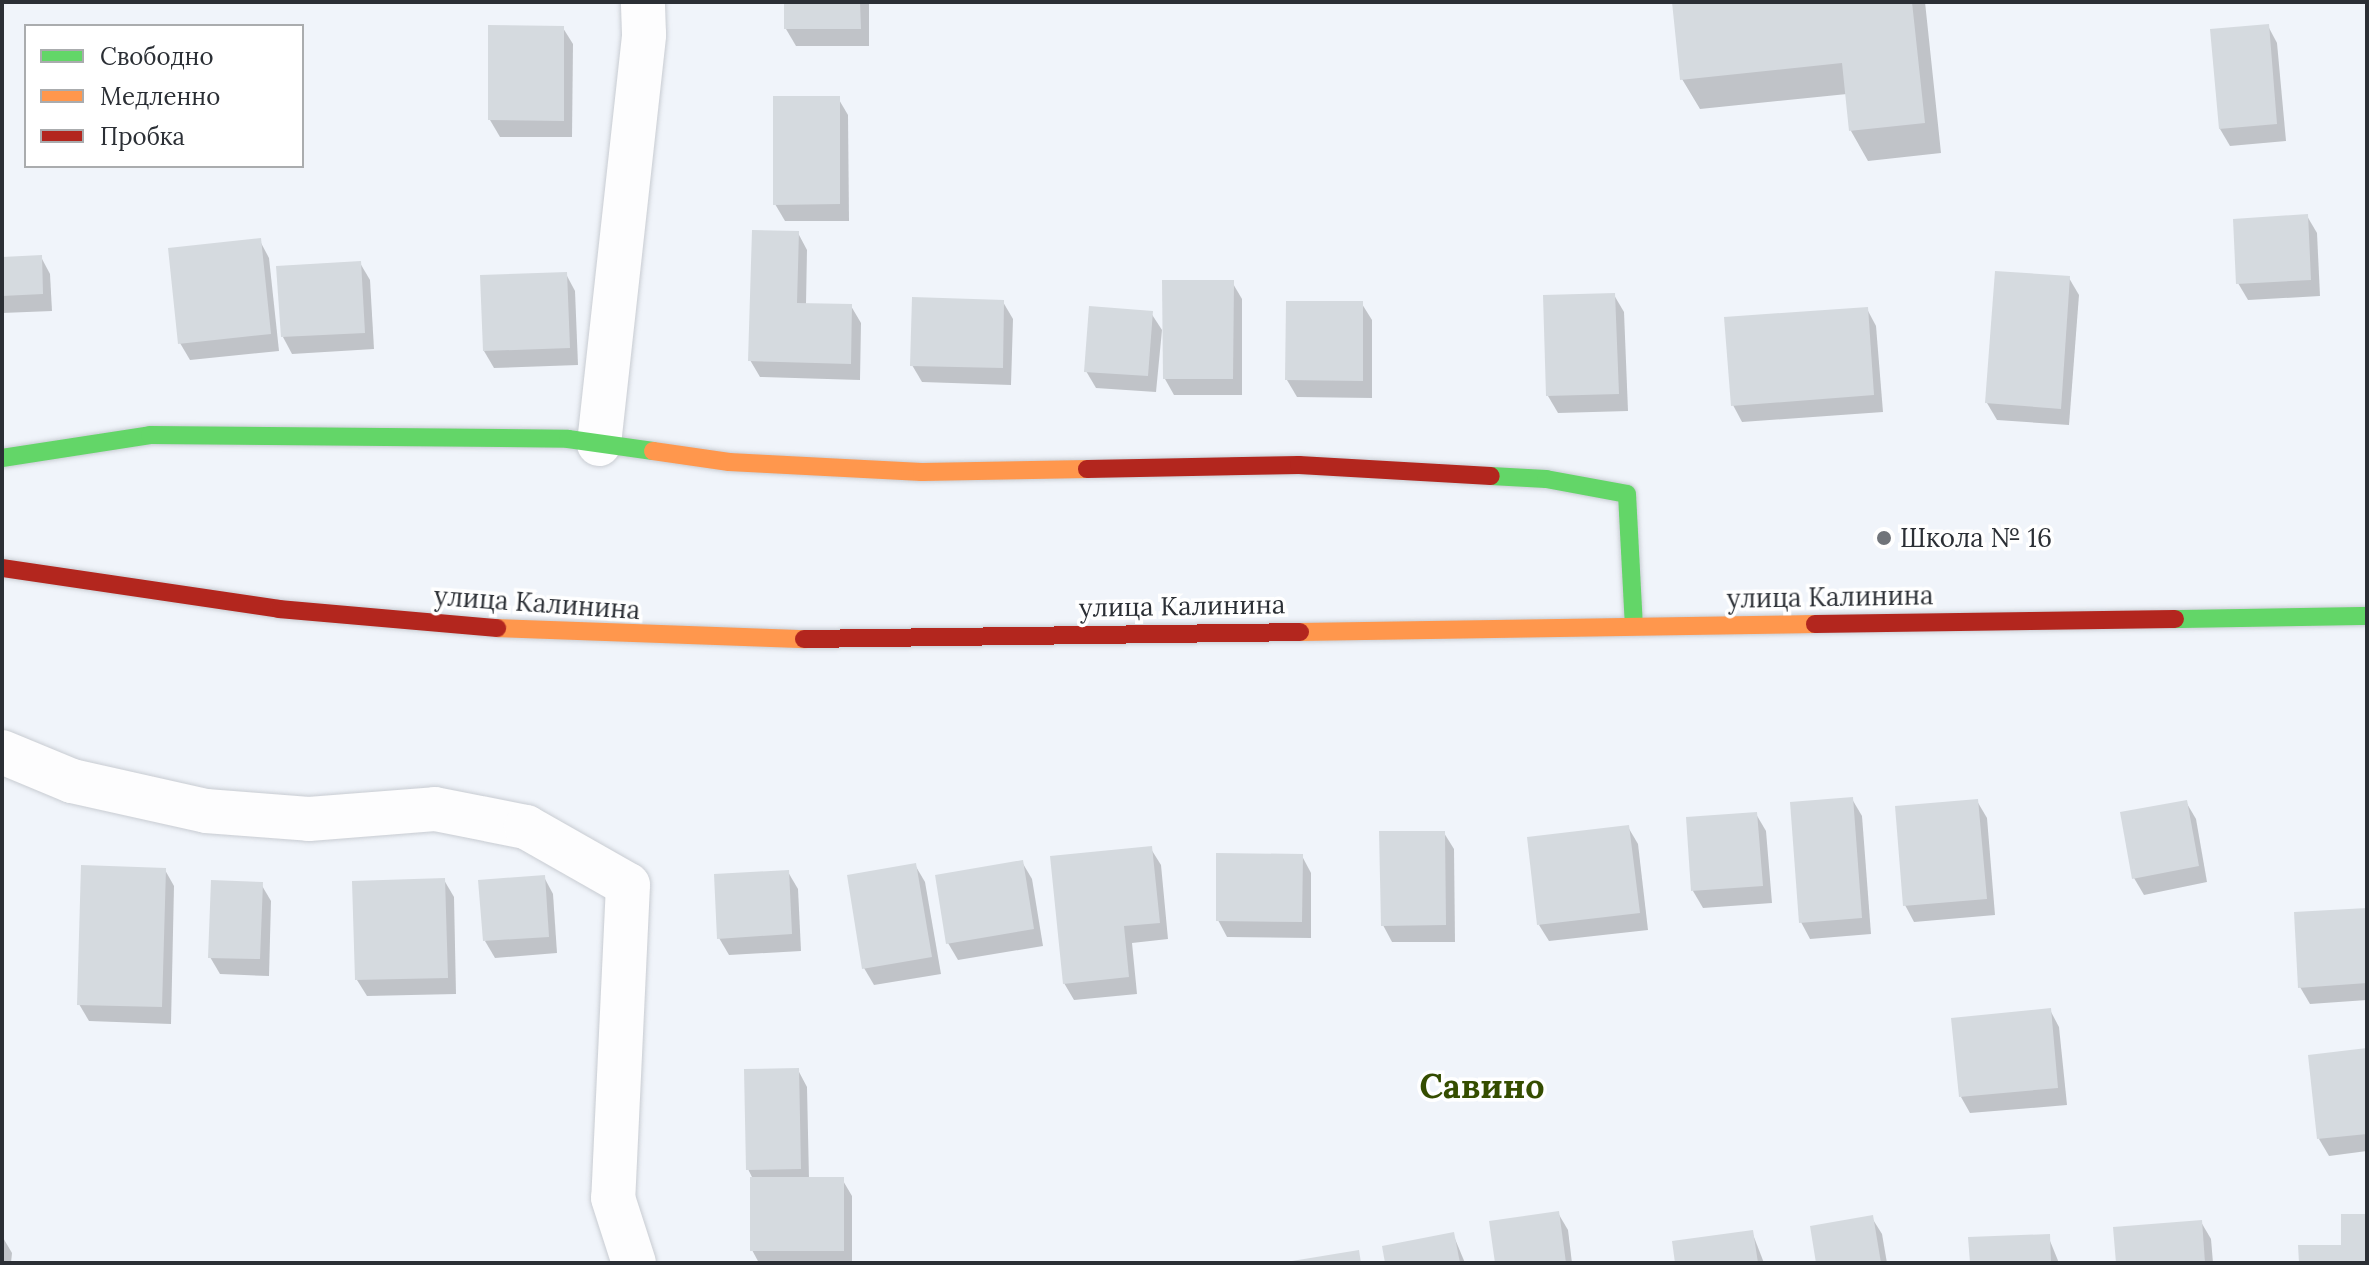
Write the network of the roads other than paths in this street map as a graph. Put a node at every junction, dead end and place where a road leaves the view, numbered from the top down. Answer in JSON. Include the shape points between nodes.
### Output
{"nodes":[{"id":1,"x":643,"y":2,"type":"edge"},
{"id":2,"x":599,"y":444,"type":"junction"},
{"id":3,"x":2,"y":458,"type":"edge"},
{"id":4,"x":2,"y":568,"type":"edge"},
{"id":5,"x":2367,"y":616,"type":"edge"},
{"id":6,"x":1634,"y":626,"type":"junction"},
{"id":7,"x":2,"y":752,"type":"edge"},
{"id":8,"x":634,"y":1263,"type":"edge"}],
"edges":[{"from":1,"to":2,"type":"street","via":[[644,34]]},
{"from":2,"to":3,"type":"main road","via":[[150,435]]},
{"from":2,"to":6,"type":"main road","via":[[729,462],[922,472],[1299,465],[1546,479],[1627,494]]},
{"from":4,"to":6,"type":"main road","name":"улица Калинина","via":[[279,609],[540,632],[743,640]]},
{"from":5,"to":6,"type":"main road","name":"улица Калинина"},
{"from":7,"to":8,"type":"street","via":[[72,781],[206,811],[309,819],[435,809],[526,827],[628,885],[613,1198]]}]}
